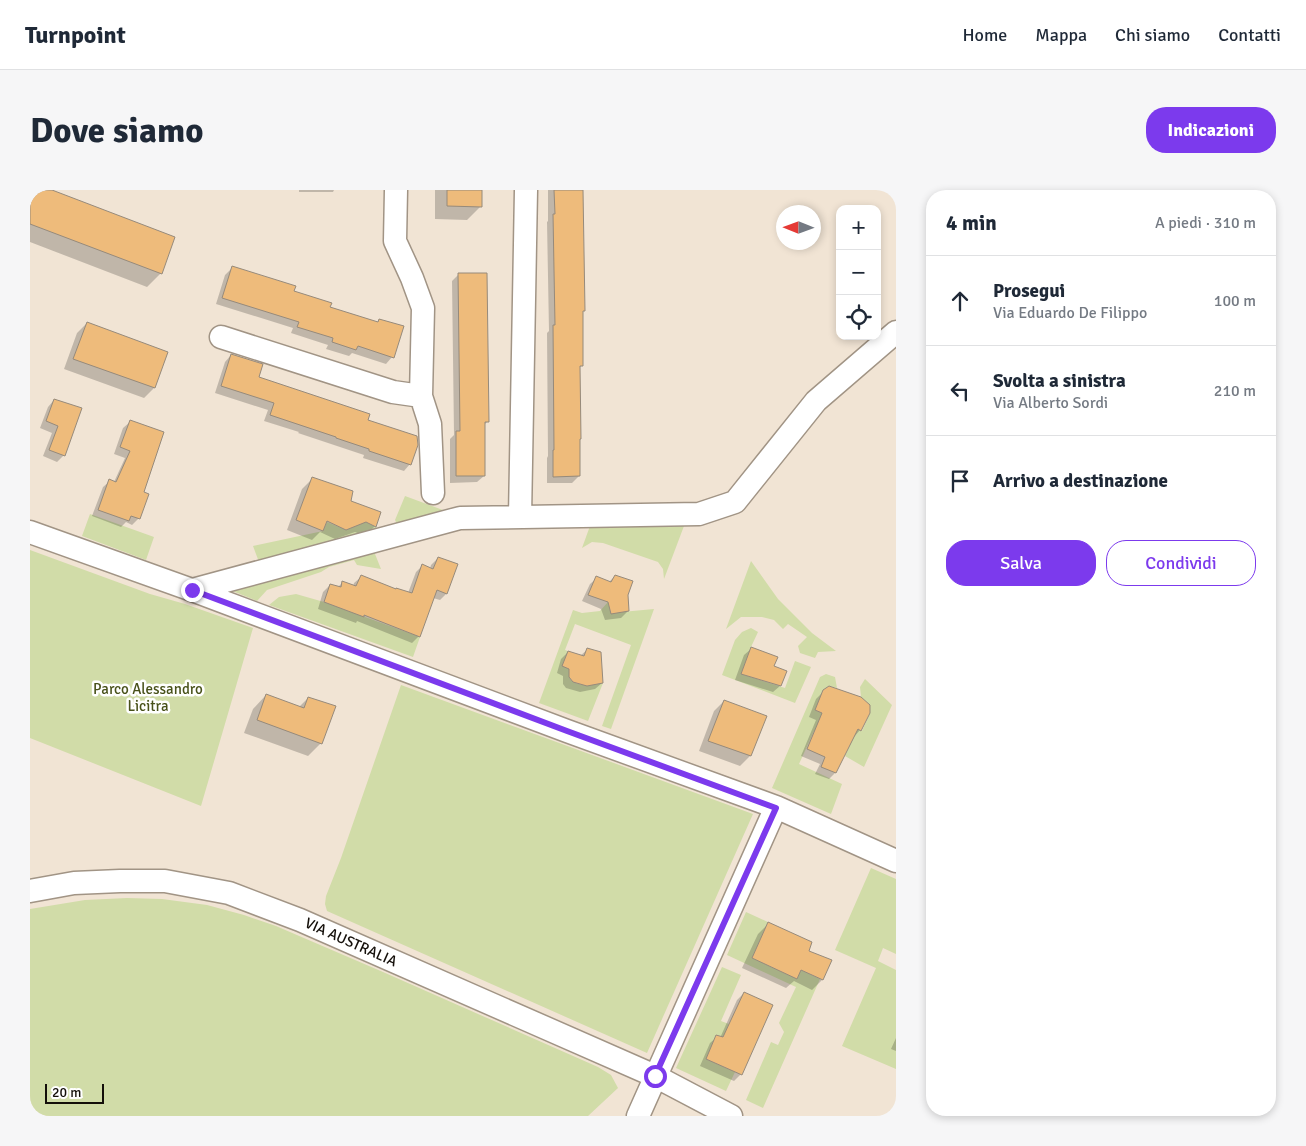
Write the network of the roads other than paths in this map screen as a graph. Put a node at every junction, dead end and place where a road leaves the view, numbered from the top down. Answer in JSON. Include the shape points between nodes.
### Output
{"nodes":[{"id":1,"x":396,"y":190,"type":"edge"},
{"id":2,"x":526,"y":190,"type":"edge"},
{"id":3,"x":896,"y":332,"type":"edge"},
{"id":4,"x":221,"y":337,"type":"dead end"},
{"id":5,"x":421,"y":396,"type":"junction"},
{"id":6,"x":432,"y":493,"type":"dead end"},
{"id":7,"x":520,"y":517,"type":"junction"},
{"id":8,"x":30,"y":532,"type":"edge"},
{"id":9,"x":192,"y":590,"type":"junction"},
{"id":10,"x":776,"y":808,"type":"junction"},
{"id":11,"x":896,"y":861,"type":"edge"},
{"id":12,"x":30,"y":891,"type":"edge"},
{"id":13,"x":655,"y":1076,"type":"junction"},
{"id":14,"x":638,"y":1116,"type":"edge"},
{"id":15,"x":731,"y":1116,"type":"edge"}],
"edges":[{"from":1,"to":5,"type":"street","via":[[395,241],[423,308]]},
{"from":2,"to":7,"type":"street"},
{"from":3,"to":7,"type":"street","via":[[816,401],[735,502],[699,514]]},
{"from":4,"to":5,"type":"street","via":[[393,392]]},
{"from":5,"to":6,"type":"street","via":[[430,424]]},
{"from":7,"to":9,"type":"street","via":[[460,518]]},
{"from":8,"to":9,"type":"street"},
{"from":9,"to":10,"type":"street"},
{"from":10,"to":11,"type":"street"},
{"from":10,"to":13,"type":"street"},
{"from":12,"to":13,"type":"street","name":"VIA AUSTRALIA","via":[[74,884],[165,881],[229,893],[300,920]]},
{"from":13,"to":14,"type":"street"},
{"from":13,"to":15,"type":"street","name":"VIA AUSTRALIA"}]}
